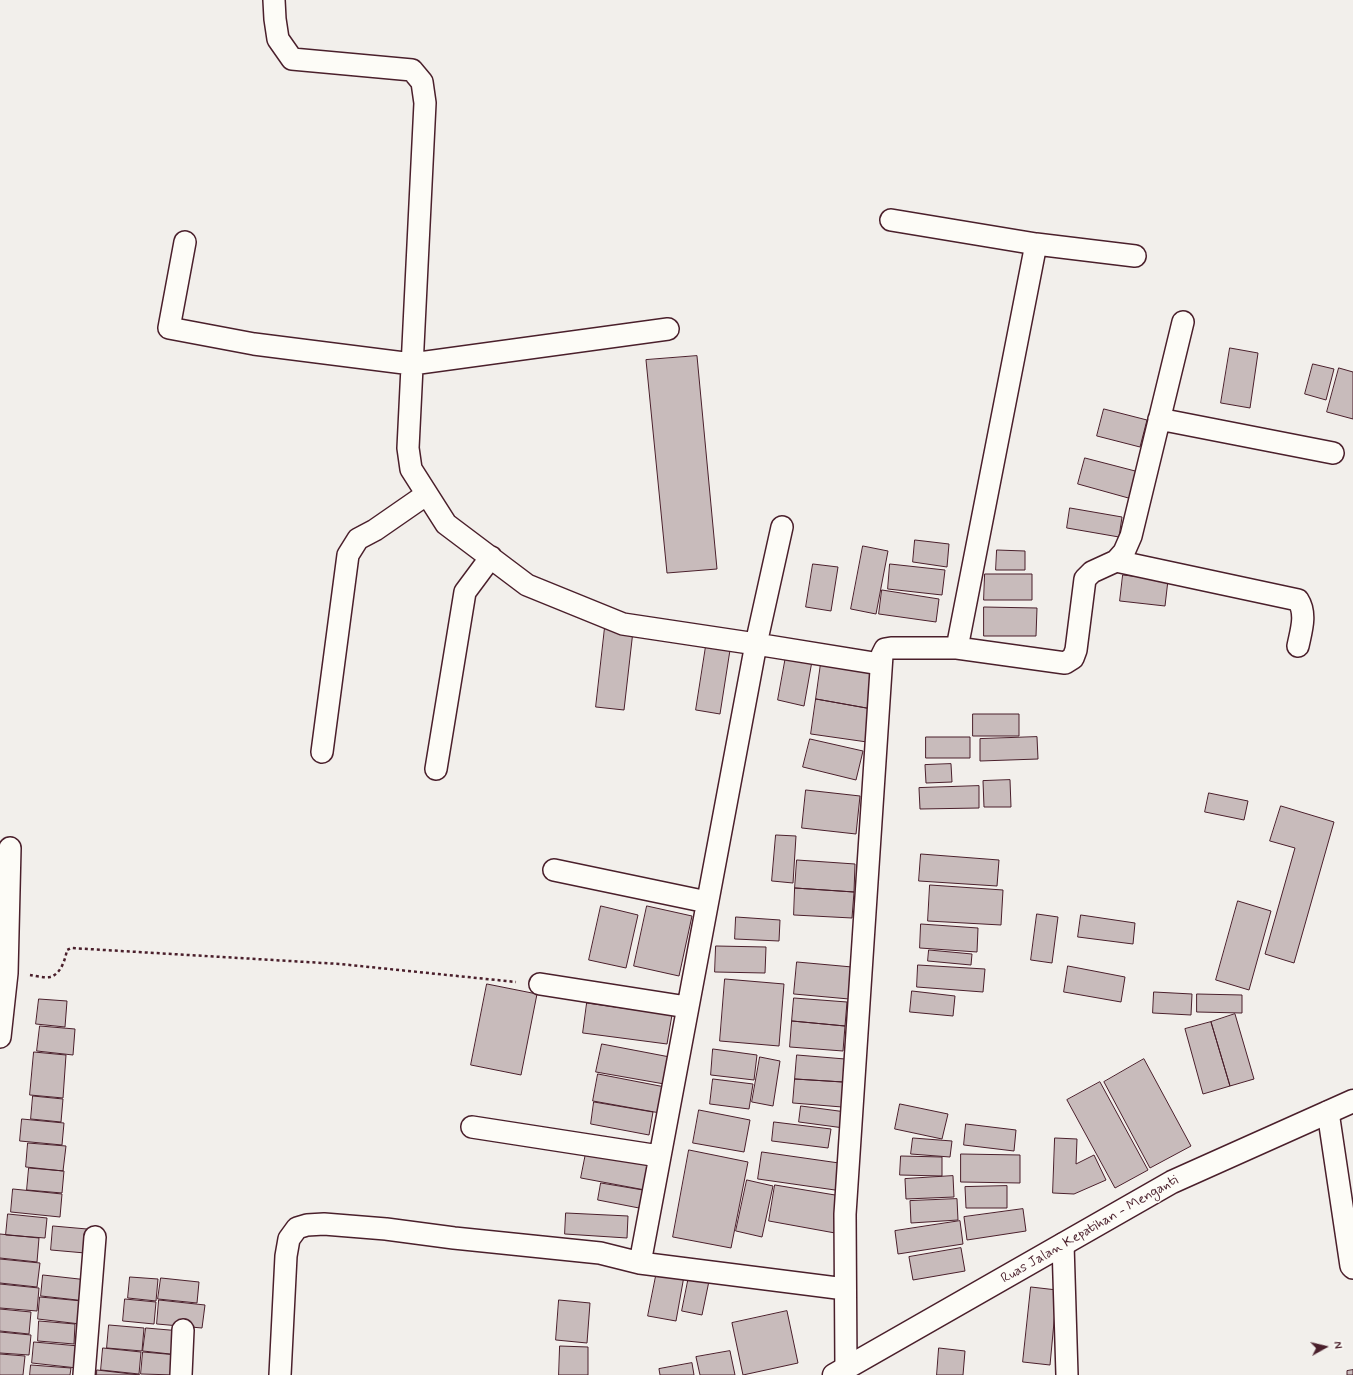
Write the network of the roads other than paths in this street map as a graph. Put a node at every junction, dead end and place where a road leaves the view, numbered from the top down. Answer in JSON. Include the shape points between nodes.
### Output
{"nodes":[{"id":1,"x":274,"y":0,"type":"edge"},
{"id":2,"x":891,"y":220,"type":"dead end"},
{"id":3,"x":185,"y":242,"type":"dead end"},
{"id":4,"x":1036,"y":244,"type":"junction"},
{"id":5,"x":1135,"y":256,"type":"dead end"},
{"id":6,"x":1183,"y":322,"type":"dead end"},
{"id":7,"x":668,"y":329,"type":"dead end"},
{"id":8,"x":412,"y":364,"type":"junction"},
{"id":9,"x":1159,"y":419,"type":"junction"},
{"id":10,"x":1333,"y":454,"type":"dead end"},
{"id":11,"x":427,"y":494,"type":"junction"},
{"id":12,"x":782,"y":527,"type":"dead end"},
{"id":13,"x":491,"y":557,"type":"junction"},
{"id":14,"x":1116,"y":560,"type":"junction"},
{"id":15,"x":756,"y":644,"type":"junction"},
{"id":16,"x":1298,"y":646,"type":"dead end"},
{"id":17,"x":957,"y":648,"type":"junction"},
{"id":18,"x":880,"y":664,"type":"junction"},
{"id":19,"x":322,"y":752,"type":"dead end"},
{"id":20,"x":436,"y":769,"type":"dead end"},
{"id":21,"x":10,"y":848,"type":"dead end"},
{"id":22,"x":554,"y":870,"type":"dead end"},
{"id":23,"x":707,"y":902,"type":"junction"},
{"id":24,"x":5,"y":981,"type":"edge"},
{"id":25,"x":540,"y":984,"type":"road end"},
{"id":26,"x":687,"y":1007,"type":"junction"},
{"id":27,"x":0,"y":1036,"type":"edge"},
{"id":28,"x":1353,"y":1101,"type":"edge"},
{"id":29,"x":1328,"y":1112,"type":"junction"},
{"id":30,"x":472,"y":1127,"type":"dead end"},
{"id":31,"x":659,"y":1156,"type":"junction"},
{"id":32,"x":95,"y":1237,"type":"dead end"},
{"id":33,"x":1062,"y":1244,"type":"junction"},
{"id":34,"x":640,"y":1263,"type":"junction"},
{"id":35,"x":1353,"y":1268,"type":"edge"},
{"id":36,"x":845,"y":1289,"type":"junction"},
{"id":37,"x":183,"y":1330,"type":"dead end"},
{"id":38,"x":840,"y":1372,"type":"edge"},
{"id":39,"x":84,"y":1375,"type":"edge"},
{"id":40,"x":181,"y":1375,"type":"edge"},
{"id":41,"x":280,"y":1375,"type":"edge"},
{"id":42,"x":1067,"y":1375,"type":"edge"}],
"edges":[{"from":1,"to":8,"type":"street","via":[[278,39],[292,59],[412,70],[422,82],[425,103]]},
{"from":2,"to":4,"type":"street"},
{"from":3,"to":8,"type":"street","via":[[170,328],[254,344]]},
{"from":4,"to":5,"type":"street"},
{"from":4,"to":17,"type":"street"},
{"from":6,"to":9,"type":"street"},
{"from":7,"to":8,"type":"street"},
{"from":8,"to":11,"type":"street","via":[[408,448],[411,469]]},
{"from":9,"to":10,"type":"street"},
{"from":9,"to":14,"type":"street","via":[[1131,536],[1124,552]]},
{"from":11,"to":13,"type":"street","via":[[446,524]]},
{"from":11,"to":19,"type":"street","via":[[358,540],[348,555]]},
{"from":12,"to":15,"type":"street"},
{"from":13,"to":15,"type":"street","via":[[527,585],[623,624]]},
{"from":13,"to":20,"type":"street","via":[[465,592]]},
{"from":14,"to":16,"type":"street","via":[[1298,600],[1304,613]]},
{"from":14,"to":17,"type":"street","via":[[1092,572],[1085,579],[1076,650],[1073,658],[1066,664]]},
{"from":15,"to":18,"type":"street"},
{"from":15,"to":23,"type":"street"},
{"from":17,"to":18,"type":"street","via":[[885,649]]},
{"from":18,"to":36,"type":"street","via":[[845,1214]]},
{"from":21,"to":24,"type":"street"},
{"from":22,"to":23,"type":"street"},
{"from":23,"to":26,"type":"street"},
{"from":24,"to":27,"type":"street"},
{"from":25,"to":26,"type":"street"},
{"from":26,"to":31,"type":"street"},
{"from":28,"to":29,"type":"main road","name":"Ruas Jalan Kepatihan - Menganti"},
{"from":29,"to":33,"type":"main road","name":"Ruas Jalan Kepatihan - Menganti","via":[[1172,1182]]},
{"from":29,"to":35,"type":"street"},
{"from":30,"to":31,"type":"street"},
{"from":31,"to":34,"type":"street"},
{"from":32,"to":39,"type":"street"},
{"from":33,"to":38,"type":"main road","name":"Ruas Jalan Kepatihan - Menganti"},
{"from":33,"to":42,"type":"street"},
{"from":34,"to":36,"type":"street"},
{"from":34,"to":41,"type":"street","via":[[600,1253],[386,1229],[306,1225],[297,1228],[289,1239],[286,1256]]},
{"from":36,"to":38,"type":"street"},
{"from":37,"to":40,"type":"street"}]}
